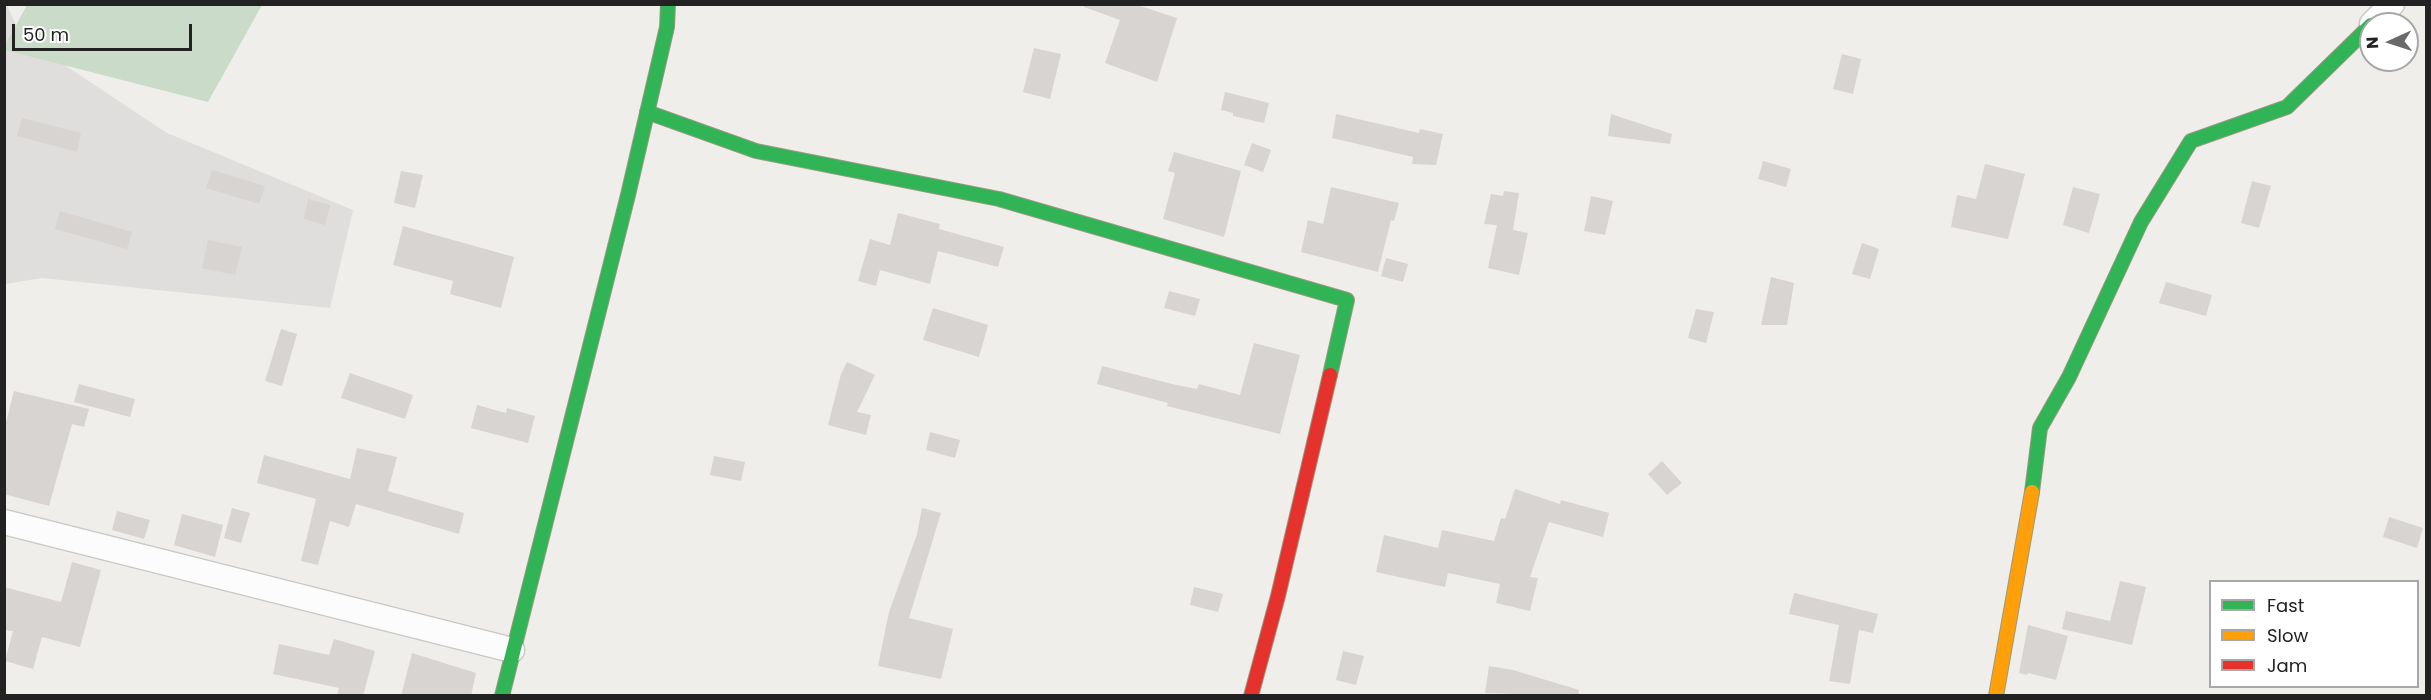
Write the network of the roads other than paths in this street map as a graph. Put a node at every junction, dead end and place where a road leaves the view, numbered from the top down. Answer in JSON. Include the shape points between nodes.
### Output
{"nodes":[{"id":1,"x":668,"y":4,"type":"edge"},
{"id":2,"x":2359,"y":36,"type":"edge"},
{"id":3,"x":647,"y":112,"type":"junction"},
{"id":4,"x":4,"y":522,"type":"edge"},
{"id":5,"x":512,"y":650,"type":"junction"},
{"id":6,"x":502,"y":696,"type":"edge"},
{"id":7,"x":1251,"y":696,"type":"edge"},
{"id":8,"x":1996,"y":696,"type":"edge"}],
"edges":[{"from":1,"to":3,"type":"street","via":[[667,27]]},
{"from":2,"to":8,"type":"street","via":[[2287,107],[2191,141],[2141,222],[2040,428],[2026,537]]},
{"from":3,"to":5,"type":"street"},
{"from":3,"to":7,"type":"street","via":[[756,151],[999,200],[1347,300]]},
{"from":4,"to":5,"type":"street"},
{"from":5,"to":6,"type":"street"}]}
